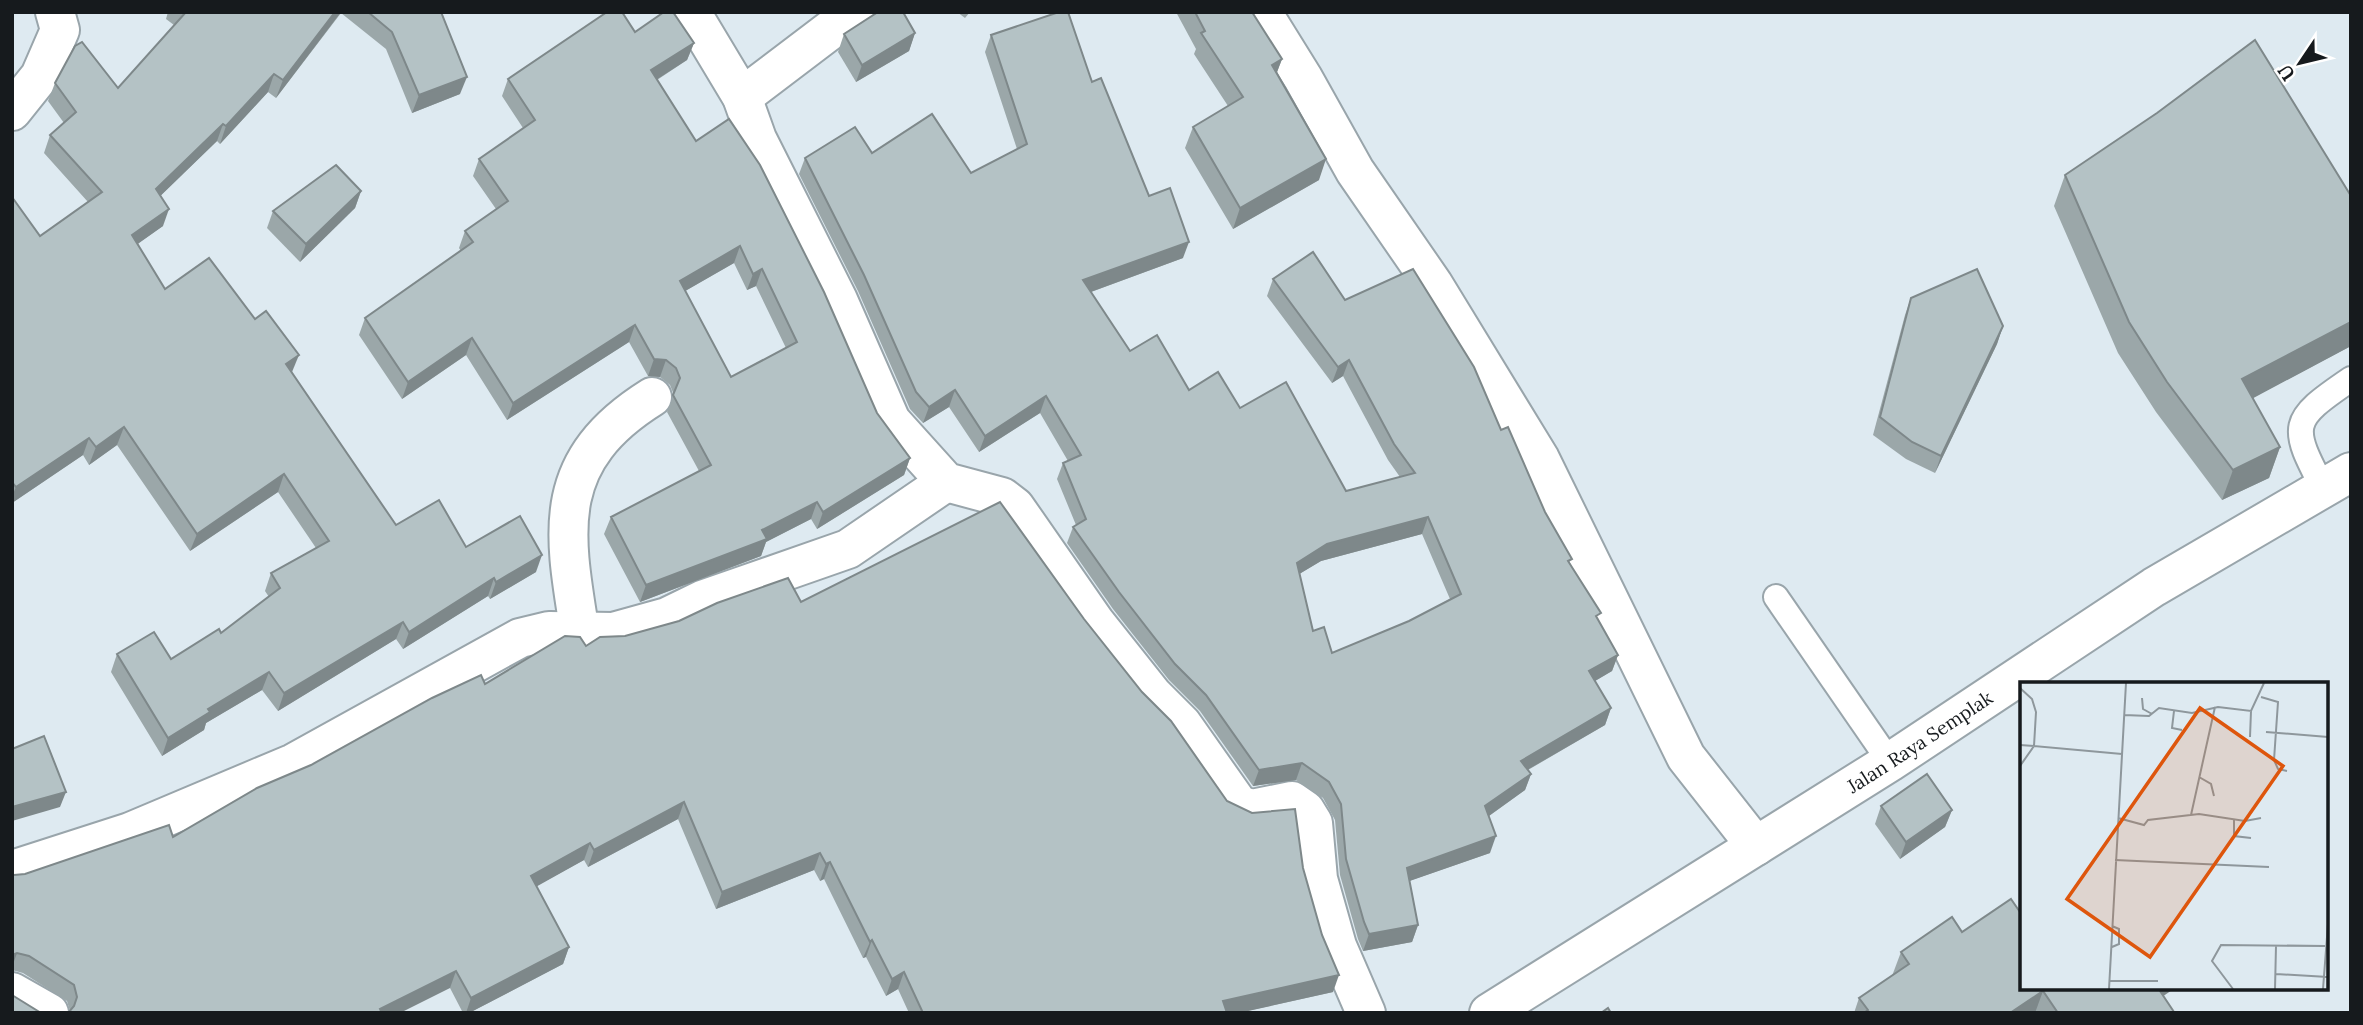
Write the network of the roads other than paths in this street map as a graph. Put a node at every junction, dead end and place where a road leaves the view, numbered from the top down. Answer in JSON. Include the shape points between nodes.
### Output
{"nodes":[{"id":1,"x":55,"y":12,"type":"edge"},
{"id":2,"x":691,"y":12,"type":"edge"},
{"id":3,"x":854,"y":12,"type":"edge"},
{"id":4,"x":1262,"y":12,"type":"edge"},
{"id":5,"x":742,"y":97,"type":"junction"},
{"id":6,"x":12,"y":111,"type":"edge"},
{"id":7,"x":2351,"y":379,"type":"edge"},
{"id":8,"x":652,"y":397,"type":"dead end"},
{"id":9,"x":2337,"y":481,"type":"edge"},
{"id":10,"x":946,"y":482,"type":"junction"},
{"id":11,"x":1776,"y":597,"type":"dead end"},
{"id":12,"x":580,"y":633,"type":"junction"},
{"id":13,"x":1890,"y":762,"type":"junction"},
{"id":14,"x":1756,"y":846,"type":"junction"},
{"id":15,"x":12,"y":870,"type":"edge"},
{"id":16,"x":12,"y":992,"type":"edge"},
{"id":17,"x":49,"y":1013,"type":"edge"},
{"id":18,"x":1366,"y":1013,"type":"edge"},
{"id":19,"x":1489,"y":1013,"type":"edge"}],
"edges":[{"from":1,"to":6,"type":"street","via":[[60,30],[55,42],[40,76]]},
{"from":2,"to":5,"type":"street"},
{"from":3,"to":5,"type":"street"},
{"from":4,"to":14,"type":"street","via":[[1355,171],[1447,306],[1540,459],[1686,757]]},
{"from":5,"to":10,"type":"street","via":[[757,139],[838,300],[891,421]]},
{"from":7,"to":9,"type":"lane","via":[[2303,415],[2299,430],[2301,446]]},
{"from":8,"to":12,"type":"street","via":[[629,411],[599,442],[580,472],[571,498],[567,554]]},
{"from":9,"to":13,"type":"street","name":"Jalan Raya Semplak","via":[[2154,587]]},
{"from":10,"to":12,"type":"street","via":[[848,549],[640,626]]},
{"from":10,"to":18,"type":"street","via":[[1002,497],[1015,507],[1095,622],[1182,724],[1239,805],[1252,809],[1292,801],[1305,810],[1313,823],[1318,878],[1337,946]]},
{"from":11,"to":13,"type":"lane"},
{"from":12,"to":15,"type":"street","via":[[549,631],[520,638],[294,763],[130,832]]},
{"from":13,"to":14,"type":"street","name":"Jalan Raya Semplak"},
{"from":14,"to":19,"type":"street","name":"Jalan Raya Semplak"},
{"from":16,"to":17,"type":"street"}]}
